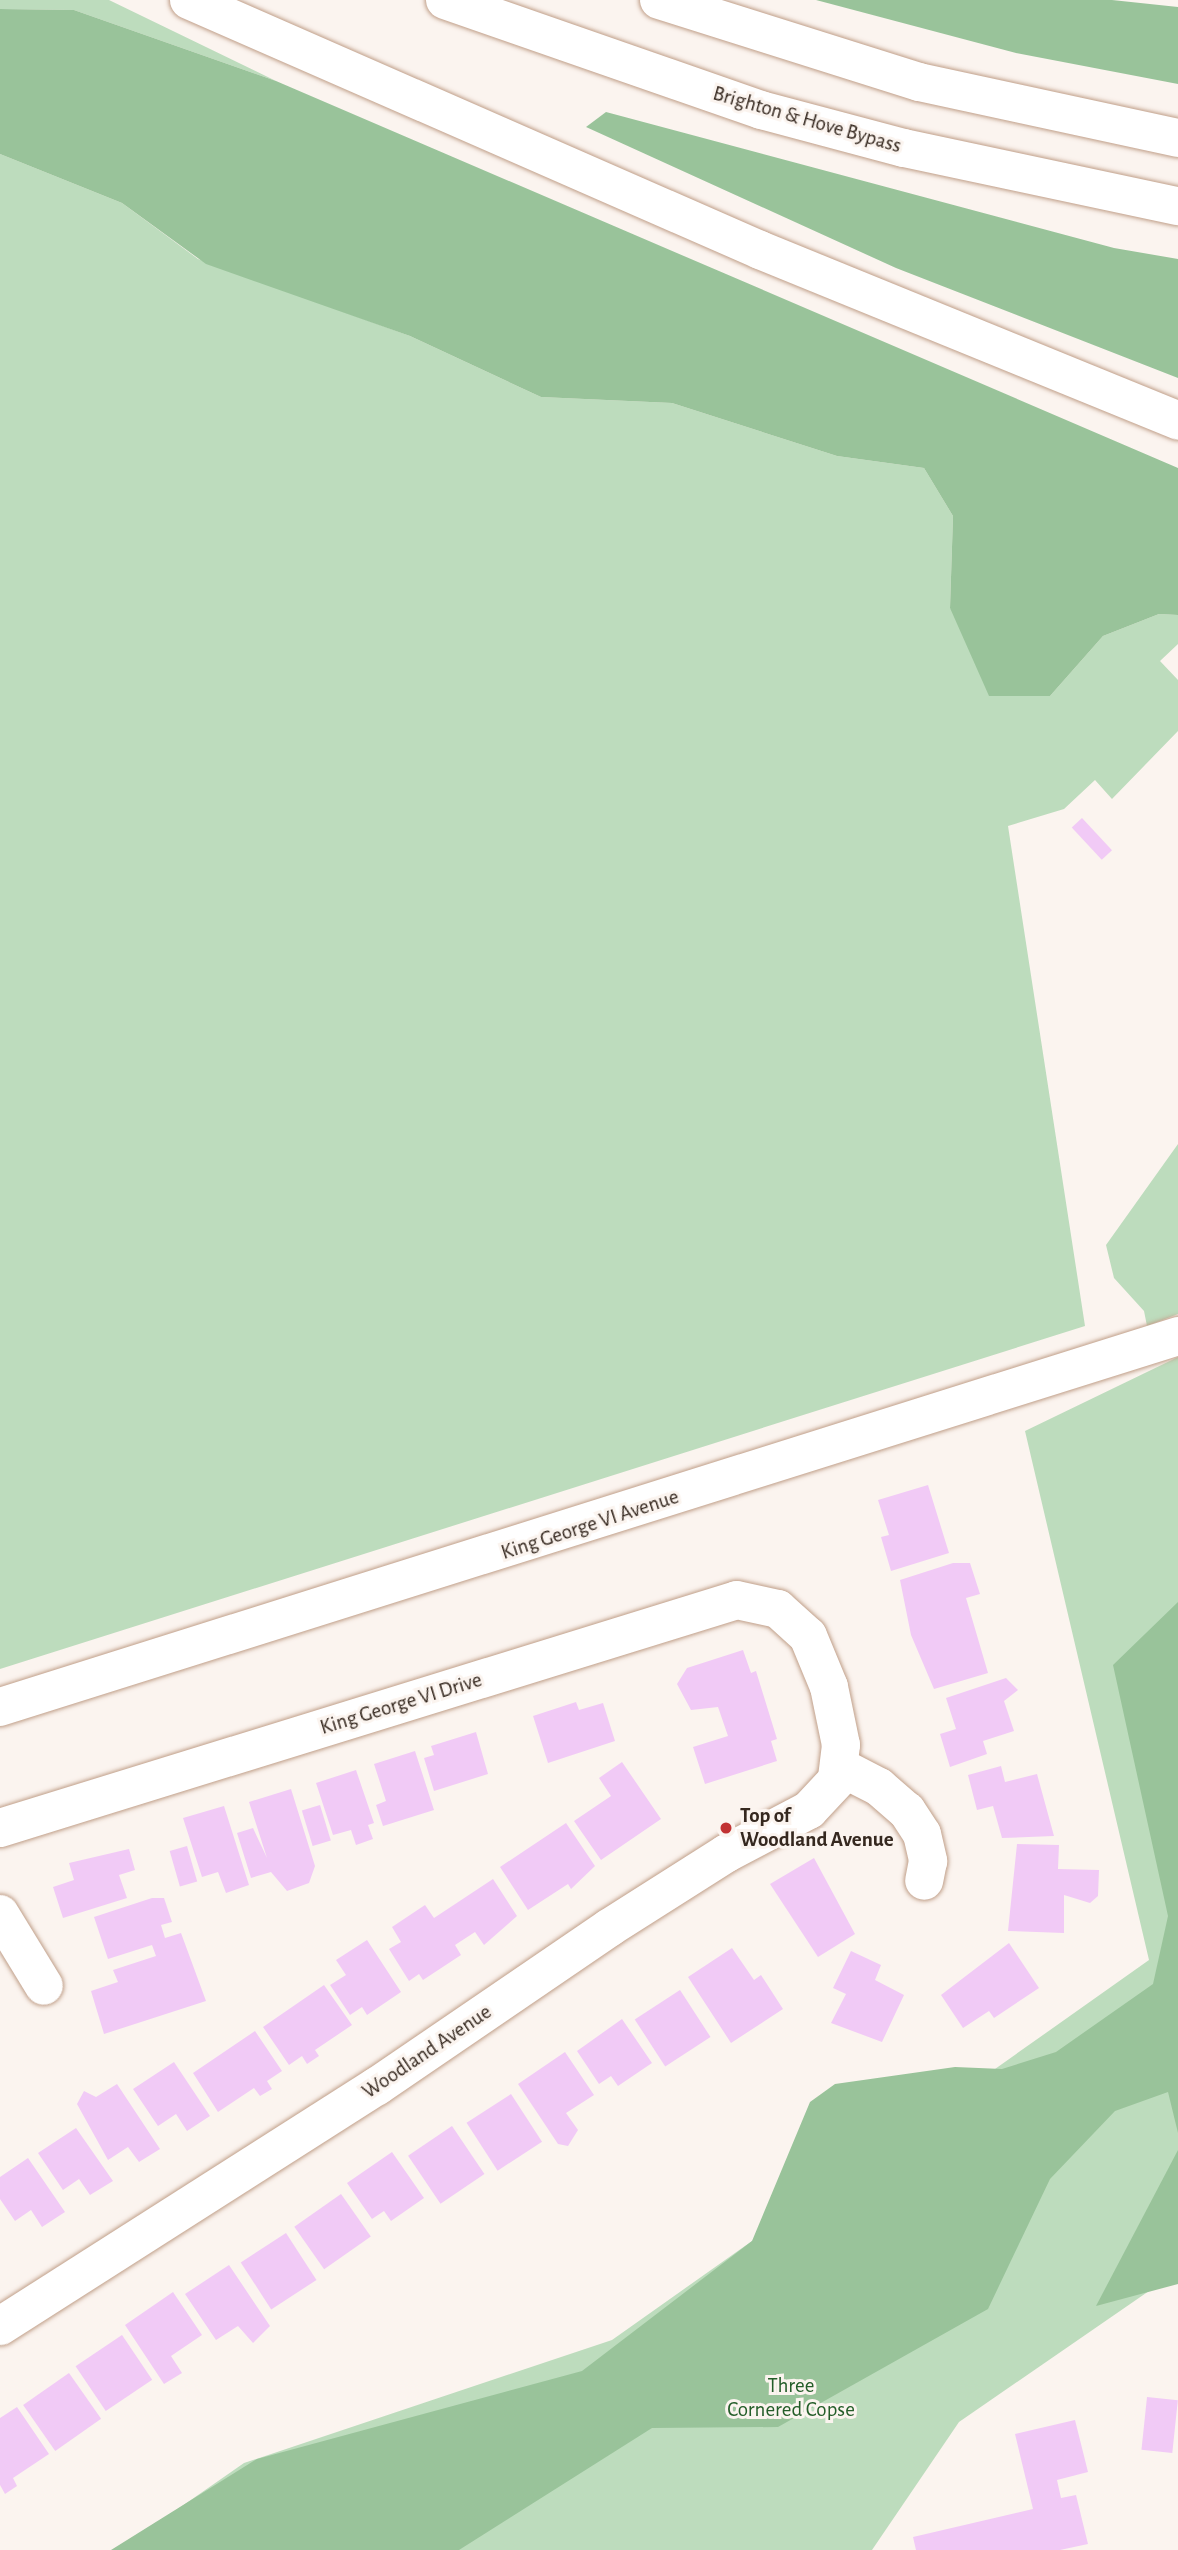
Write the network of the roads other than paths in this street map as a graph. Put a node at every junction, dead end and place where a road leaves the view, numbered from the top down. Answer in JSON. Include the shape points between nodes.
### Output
{"nodes":[{"id":1,"x":189,"y":0,"type":"edge"},
{"id":2,"x":445,"y":0,"type":"edge"},
{"id":3,"x":659,"y":0,"type":"edge"},
{"id":4,"x":1178,"y":138,"type":"edge"},
{"id":5,"x":1178,"y":205,"type":"edge"},
{"id":6,"x":1178,"y":421,"type":"edge"},
{"id":7,"x":1178,"y":1336,"type":"edge"},
{"id":8,"x":0,"y":1707,"type":"edge"},
{"id":9,"x":842,"y":1768,"type":"junction"},
{"id":10,"x":0,"y":1828,"type":"edge"},
{"id":11,"x":924,"y":1881,"type":"dead end"},
{"id":12,"x":0,"y":1914,"type":"edge"},
{"id":13,"x":44,"y":1986,"type":"dead end"},
{"id":14,"x":0,"y":2326,"type":"edge"}],
"edges":[{"from":1,"to":6,"type":"main road","via":[[760,250]]},
{"from":2,"to":5,"type":"main road","name":"Brighton & Hove Bypass","via":[[761,110],[904,148]]},
{"from":3,"to":4,"type":"main road","via":[[919,82]]},
{"from":7,"to":8,"type":"main road","name":"King George VI Avenue"},
{"from":9,"to":10,"type":"main road","name":"King George VI Drive","via":[[829,1687],[816,1651],[798,1624],[759,1601],[737,1600]]},
{"from":9,"to":11,"type":"main road","via":[[879,1787],[906,1811],[926,1848]]},
{"from":9,"to":14,"type":"main road","name":"Woodland Avenue","via":[[830,1791],[809,1811],[727,1853],[630,1914],[377,2087]]},
{"from":12,"to":13,"type":"main road"}]}
